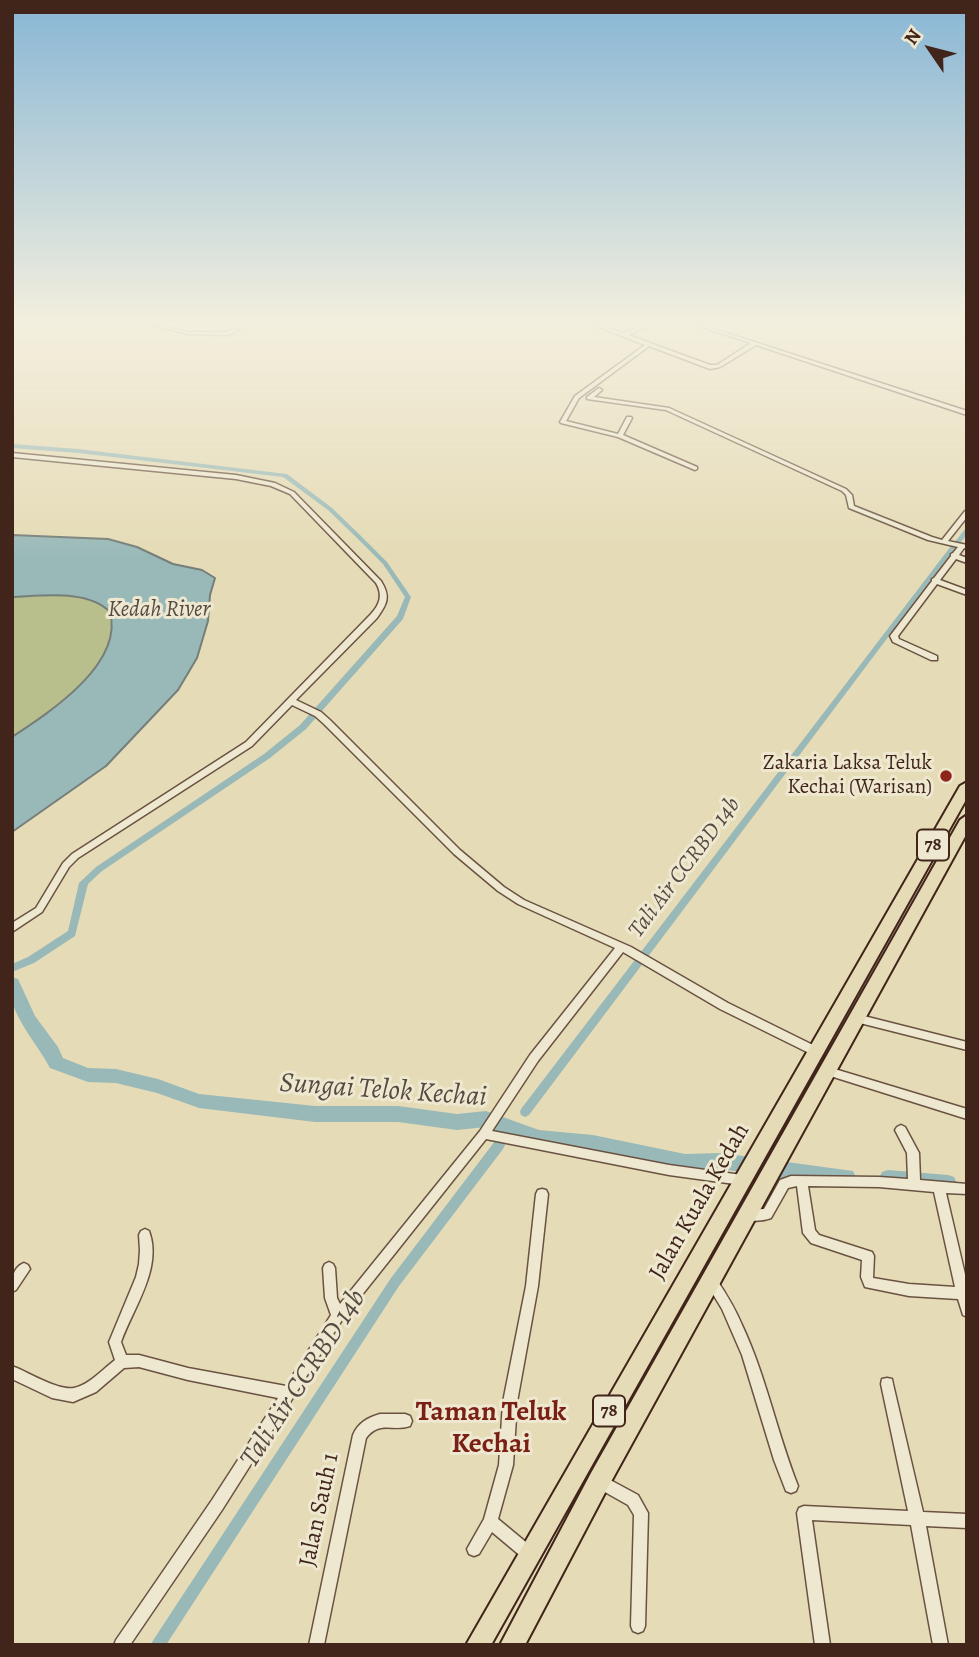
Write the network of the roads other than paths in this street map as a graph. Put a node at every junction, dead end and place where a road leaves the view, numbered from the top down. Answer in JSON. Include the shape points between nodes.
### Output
{"nodes":[{"id":1,"x":574,"y":402,"type":"edge"},
{"id":2,"x":623,"y":402,"type":"edge"},
{"id":3,"x":935,"y":402,"type":"edge"},
{"id":4,"x":967,"y":413,"type":"edge"},
{"id":5,"x":629,"y":418,"type":"dead end"},
{"id":6,"x":620,"y":436,"type":"junction"},
{"id":7,"x":12,"y":455,"type":"edge"},
{"id":8,"x":695,"y":468,"type":"dead end"},
{"id":9,"x":967,"y":512,"type":"edge"},
{"id":10,"x":947,"y":542,"type":"junction"},
{"id":11,"x":962,"y":546,"type":"edge"},
{"id":12,"x":953,"y":555,"type":"junction"},
{"id":13,"x":967,"y":561,"type":"edge"},
{"id":14,"x":934,"y":580,"type":"junction"},
{"id":15,"x":967,"y":593,"type":"edge"},
{"id":16,"x":934,"y":658,"type":"dead end"},
{"id":17,"x":291,"y":701,"type":"junction"},
{"id":18,"x":967,"y":786,"type":"edge"},
{"id":19,"x":951,"y":812,"type":"junction"},
{"id":20,"x":967,"y":818,"type":"edge"},
{"id":21,"x":12,"y":928,"type":"edge"},
{"id":22,"x":874,"y":947,"type":"junction"},
{"id":23,"x":625,"y":949,"type":"junction"},
{"id":24,"x":894,"y":950,"type":"junction"},
{"id":25,"x":856,"y":1018,"type":"junction"},
{"id":26,"x":967,"y":1046,"type":"edge"},
{"id":27,"x":815,"y":1051,"type":"junction"},
{"id":28,"x":828,"y":1071,"type":"junction"},
{"id":29,"x":967,"y":1114,"type":"edge"},
{"id":30,"x":487,"y":1130,"type":"junction"},
{"id":31,"x":901,"y":1130,"type":"dead end"},
{"id":32,"x":743,"y":1180,"type":"junction"},
{"id":33,"x":913,"y":1180,"type":"junction"},
{"id":34,"x":802,"y":1181,"type":"junction"},
{"id":35,"x":939,"y":1187,"type":"junction"},
{"id":36,"x":967,"y":1189,"type":"edge"},
{"id":37,"x":542,"y":1194,"type":"dead end"},
{"id":38,"x":747,"y":1214,"type":"junction"},
{"id":39,"x":145,"y":1235,"type":"dead end"},
{"id":40,"x":329,"y":1268,"type":"dead end"},
{"id":41,"x":24,"y":1269,"type":"dead end"},
{"id":42,"x":711,"y":1280,"type":"junction"},
{"id":43,"x":12,"y":1286,"type":"edge"},
{"id":44,"x":961,"y":1293,"type":"junction"},
{"id":45,"x":967,"y":1311,"type":"edge"},
{"id":46,"x":338,"y":1316,"type":"junction"},
{"id":47,"x":122,"y":1362,"type":"junction"},
{"id":48,"x":12,"y":1373,"type":"edge"},
{"id":49,"x":887,"y":1384,"type":"dead end"},
{"id":50,"x":287,"y":1393,"type":"junction"},
{"id":51,"x":405,"y":1421,"type":"dead end"},
{"id":52,"x":599,"y":1481,"type":"junction"},
{"id":53,"x":791,"y":1486,"type":"dead end"},
{"id":54,"x":918,"y":1518,"type":"junction"},
{"id":55,"x":967,"y":1521,"type":"edge"},
{"id":56,"x":490,"y":1522,"type":"junction"},
{"id":57,"x":474,"y":1549,"type":"dead end"},
{"id":58,"x":528,"y":1553,"type":"junction"},
{"id":59,"x":638,"y":1626,"type":"dead end"},
{"id":60,"x":121,"y":1645,"type":"edge"},
{"id":61,"x":316,"y":1645,"type":"edge"},
{"id":62,"x":478,"y":1645,"type":"edge"},
{"id":63,"x":512,"y":1645,"type":"edge"},
{"id":64,"x":823,"y":1645,"type":"edge"},
{"id":65,"x":941,"y":1645,"type":"edge"}],
"edges":[{"from":1,"to":6,"type":"street","via":[[563,420],[566,425]]},
{"from":2,"to":10,"type":"street","via":[[667,408],[844,491],[851,508]]},
{"from":3,"to":4,"type":"street"},
{"from":5,"to":6,"type":"street"},
{"from":6,"to":8,"type":"street"},
{"from":7,"to":17,"type":"street","via":[[246,479],[292,493],[379,582],[385,596],[380,609]]},
{"from":9,"to":10,"type":"street"},
{"from":10,"to":11,"type":"street"},
{"from":11,"to":12,"type":"street"},
{"from":12,"to":13,"type":"street"},
{"from":12,"to":14,"type":"street"},
{"from":14,"to":15,"type":"street"},
{"from":14,"to":16,"type":"street","via":[[894,637]]},
{"from":17,"to":21,"type":"street","via":[[241,750],[75,856],[39,910]]},
{"from":17,"to":23,"type":"street","via":[[314,712],[501,889]]},
{"from":18,"to":19,"type":"main road","name":"Jalan Kuala Kedah","number":"78"},
{"from":19,"to":20,"type":"main road"},
{"from":19,"to":22,"type":"main road","name":"Jalan Kuala Kedah","number":"78"},
{"from":20,"to":24,"type":"main road","number":"78"},
{"from":22,"to":24,"type":"main road"},
{"from":22,"to":27,"type":"main road","name":"Jalan Kuala Kedah","number":"78"},
{"from":23,"to":27,"type":"street"},
{"from":23,"to":30,"type":"street","via":[[534,1058]]},
{"from":24,"to":25,"type":"main road","number":"78"},
{"from":25,"to":26,"type":"street"},
{"from":25,"to":28,"type":"main road","number":"78"},
{"from":27,"to":32,"type":"main road","name":"Jalan Kuala Kedah","number":"78"},
{"from":28,"to":29,"type":"street"},
{"from":28,"to":38,"type":"main road","number":"78"},
{"from":30,"to":32,"type":"street","via":[[669,1170]]},
{"from":30,"to":46,"type":"street"},
{"from":31,"to":33,"type":"street","via":[[913,1153]]},
{"from":32,"to":58,"type":"main road","name":"Jalan Kuala Kedah","number":"78"},
{"from":33,"to":34,"type":"street"},
{"from":33,"to":35,"type":"street"},
{"from":34,"to":38,"type":"street","via":[[784,1184],[766,1214]]},
{"from":34,"to":44,"type":"street","via":[[809,1233],[868,1256],[869,1283]]},
{"from":35,"to":36,"type":"street"},
{"from":35,"to":44,"type":"street"},
{"from":37,"to":56,"type":"street","via":[[532,1286],[510,1402],[506,1465]]},
{"from":38,"to":42,"type":"main road","number":"78"},
{"from":39,"to":47,"type":"street","via":[[145,1268],[115,1342]]},
{"from":40,"to":46,"type":"street","via":[[331,1298]]},
{"from":41,"to":43,"type":"street"},
{"from":42,"to":52,"type":"main road","number":"78"},
{"from":42,"to":53,"type":"street","via":[[738,1325]]},
{"from":44,"to":45,"type":"street"},
{"from":46,"to":50,"type":"street"},
{"from":47,"to":48,"type":"street","via":[[73,1395]]},
{"from":47,"to":50,"type":"street","via":[[139,1361]]},
{"from":49,"to":54,"type":"street"},
{"from":50,"to":60,"type":"street"},
{"from":51,"to":61,"type":"street","name":"Jalan Sauh 1","via":[[369,1423],[360,1435]]},
{"from":52,"to":59,"type":"street","via":[[633,1500],[642,1513]]},
{"from":52,"to":63,"type":"main road","number":"78"},
{"from":54,"to":55,"type":"street"},
{"from":54,"to":64,"type":"street","via":[[804,1513]]},
{"from":54,"to":65,"type":"street"},
{"from":56,"to":57,"type":"street"},
{"from":56,"to":58,"type":"street"},
{"from":58,"to":62,"type":"main road","name":"Jalan Kuala Kedah","number":"78"}]}
